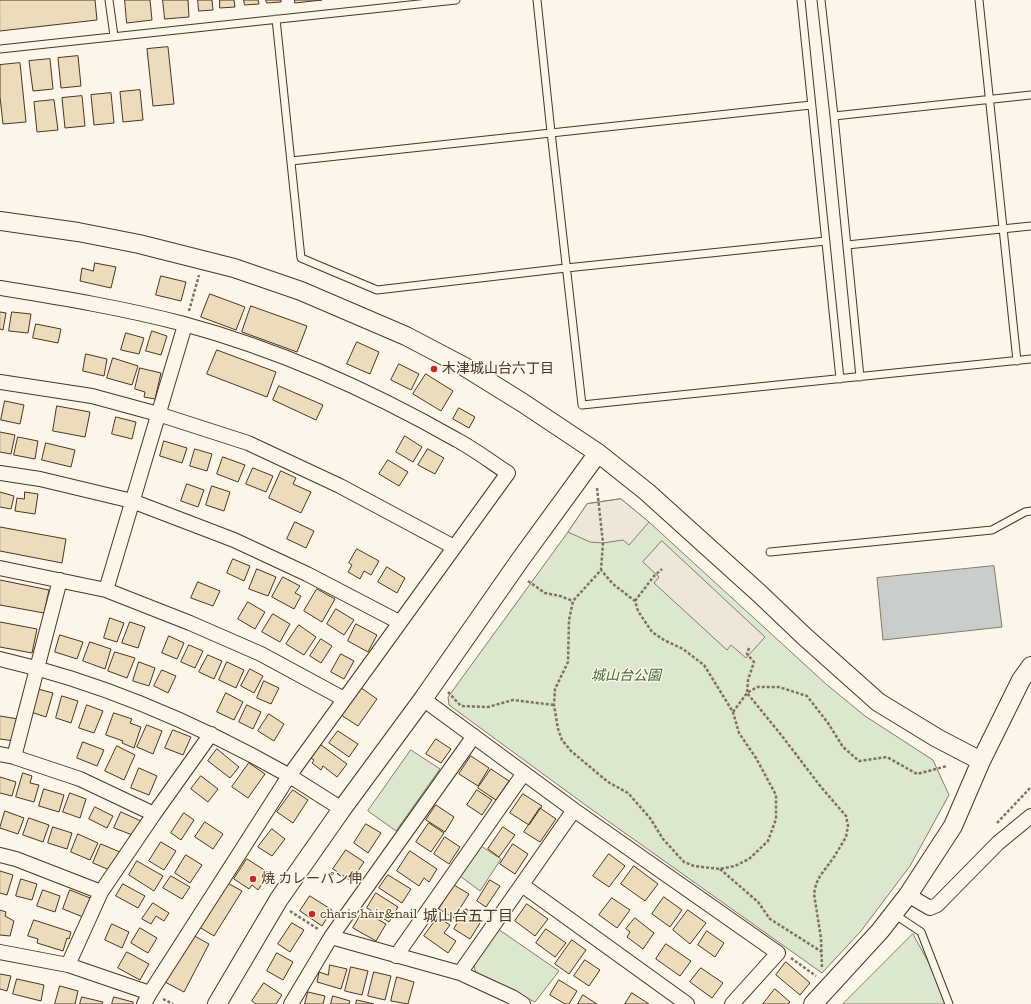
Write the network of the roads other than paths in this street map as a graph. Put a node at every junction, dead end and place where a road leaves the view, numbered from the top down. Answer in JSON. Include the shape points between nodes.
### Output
{"nodes":[{"id":1,"x":109,"y":0,"type":"edge"},
{"id":2,"x":456,"y":0,"type":"edge"},
{"id":3,"x":537,"y":0,"type":"edge"},
{"id":4,"x":801,"y":0,"type":"edge"},
{"id":5,"x":821,"y":0,"type":"edge"},
{"id":6,"x":979,"y":0,"type":"edge"},
{"id":7,"x":276,"y":19,"type":"junction"},
{"id":8,"x":114,"y":36,"type":"junction"},
{"id":9,"x":0,"y":49,"type":"edge"},
{"id":10,"x":1031,"y":95,"type":"edge"},
{"id":11,"x":989,"y":99,"type":"junction"},
{"id":12,"x":811,"y":105,"type":"junction"},
{"id":13,"x":834,"y":116,"type":"junction"},
{"id":14,"x":551,"y":132,"type":"junction"},
{"id":15,"x":291,"y":161,"type":"junction"},
{"id":16,"x":0,"y":221,"type":"edge"},
{"id":17,"x":1031,"y":226,"type":"edge"},
{"id":18,"x":1003,"y":229,"type":"junction"},
{"id":19,"x":826,"y":242,"type":"junction"},
{"id":20,"x":846,"y":246,"type":"junction"},
{"id":21,"x":566,"y":268,"type":"junction"},
{"id":22,"x":0,"y":288,"type":"edge"},
{"id":23,"x":185,"y":325,"type":"junction"},
{"id":24,"x":1031,"y":359,"type":"edge"},
{"id":25,"x":1016,"y":361,"type":"junction"},
{"id":26,"x":860,"y":377,"type":"junction"},
{"id":27,"x":840,"y":379,"type":"junction"},
{"id":28,"x":0,"y":382,"type":"edge"},
{"id":29,"x":158,"y":414,"type":"junction"},
{"id":30,"x":598,"y":453,"type":"junction"},
{"id":31,"x":0,"y":473,"type":"edge"},
{"id":32,"x":132,"y":501,"type":"junction"},
{"id":33,"x":1031,"y":511,"type":"edge"},
{"id":34,"x":454,"y":547,"type":"junction"},
{"id":35,"x":770,"y":552,"type":"dead end"},
{"id":36,"x":0,"y":568,"type":"edge"},
{"id":37,"x":60,"y":580,"type":"junction"},
{"id":38,"x":106,"y":590,"type":"junction"},
{"id":39,"x":400,"y":622,"type":"junction"},
{"id":40,"x":0,"y":659,"type":"edge"},
{"id":41,"x":1031,"y":666,"type":"edge"},
{"id":42,"x":37,"y":667,"type":"junction"},
{"id":43,"x":344,"y":699,"type":"junction"},
{"id":44,"x":423,"y":699,"type":"junction"},
{"id":45,"x":211,"y":734,"type":"junction"},
{"id":46,"x":474,"y":736,"type":"junction"},
{"id":47,"x":7,"y":756,"type":"edge"},
{"id":48,"x":981,"y":761,"type":"junction"},
{"id":49,"x":524,"y":773,"type":"junction"},
{"id":50,"x":289,"y":776,"type":"junction"},
{"id":51,"x":342,"y":809,"type":"junction"},
{"id":52,"x":574,"y":810,"type":"junction"},
{"id":53,"x":154,"y":814,"type":"junction"},
{"id":54,"x":1031,"y":816,"type":"edge"},
{"id":55,"x":0,"y":855,"type":"edge"},
{"id":56,"x":522,"y":885,"type":"junction"},
{"id":57,"x":101,"y":892,"type":"junction"},
{"id":58,"x":908,"y":895,"type":"junction"},
{"id":59,"x":894,"y":914,"type":"junction"},
{"id":60,"x":331,"y":937,"type":"junction"},
{"id":61,"x":0,"y":952,"type":"edge"},
{"id":62,"x":396,"y":956,"type":"junction"},
{"id":63,"x":68,"y":965,"type":"junction"},
{"id":64,"x":460,"y":973,"type":"junction"},
{"id":65,"x":147,"y":999,"type":"edge"},
{"id":66,"x":217,"y":1004,"type":"edge"},
{"id":67,"x":291,"y":1004,"type":"edge"},
{"id":68,"x":524,"y":1004,"type":"edge"},
{"id":69,"x":687,"y":1004,"type":"edge"},
{"id":70,"x":732,"y":1004,"type":"edge"},
{"id":71,"x":813,"y":1004,"type":"edge"},
{"id":72,"x":949,"y":1004,"type":"edge"}],
"edges":[{"from":1,"to":8,"type":"lane"},
{"from":2,"to":7,"type":"lane"},
{"from":3,"to":14,"type":"lane"},
{"from":4,"to":12,"type":"lane"},
{"from":5,"to":13,"type":"lane"},
{"from":6,"to":11,"type":"lane"},
{"from":7,"to":8,"type":"lane"},
{"from":7,"to":15,"type":"lane"},
{"from":8,"to":9,"type":"lane"},
{"from":10,"to":11,"type":"lane"},
{"from":11,"to":13,"type":"lane"},
{"from":11,"to":18,"type":"lane"},
{"from":12,"to":14,"type":"lane"},
{"from":12,"to":19,"type":"lane"},
{"from":13,"to":20,"type":"lane"},
{"from":14,"to":15,"type":"lane"},
{"from":14,"to":21,"type":"lane"},
{"from":15,"to":21,"type":"lane","via":[[301,258],[377,290]]},
{"from":16,"to":30,"type":"street","via":[[139,244],[234,268],[301,291],[406,336],[478,375]]},
{"from":17,"to":18,"type":"lane"},
{"from":18,"to":20,"type":"lane"},
{"from":18,"to":25,"type":"lane"},
{"from":19,"to":21,"type":"lane"},
{"from":19,"to":27,"type":"lane"},
{"from":20,"to":26,"type":"lane"},
{"from":21,"to":27,"type":"lane","via":[[582,405]]},
{"from":22,"to":23,"type":"street","via":[[109,306]]},
{"from":23,"to":29,"type":"street"},
{"from":23,"to":34,"type":"street","via":[[317,370],[458,440],[508,473]]},
{"from":24,"to":25,"type":"lane"},
{"from":25,"to":26,"type":"lane"},
{"from":26,"to":27,"type":"lane"},
{"from":28,"to":29,"type":"street","via":[[92,396]]},
{"from":29,"to":32,"type":"street"},
{"from":29,"to":34,"type":"street","via":[[248,443],[340,486]]},
{"from":30,"to":44,"type":"street"},
{"from":30,"to":48,"type":"street","via":[[692,531],[878,702]]},
{"from":31,"to":32,"type":"street","via":[[40,479]]},
{"from":32,"to":38,"type":"street"},
{"from":32,"to":39,"type":"street","via":[[234,540]]},
{"from":33,"to":35,"type":"lane","via":[[992,530]]},
{"from":34,"to":39,"type":"street"},
{"from":36,"to":37,"type":"street"},
{"from":37,"to":38,"type":"street"},
{"from":37,"to":42,"type":"street"},
{"from":38,"to":43,"type":"street","via":[[261,654]]},
{"from":39,"to":43,"type":"street"},
{"from":40,"to":42,"type":"street"},
{"from":41,"to":48,"type":"street","via":[[1021,680]]},
{"from":42,"to":45,"type":"street","via":[[128,699]]},
{"from":42,"to":47,"type":"street"},
{"from":43,"to":50,"type":"street"},
{"from":44,"to":46,"type":"street"},
{"from":44,"to":51,"type":"street"},
{"from":45,"to":50,"type":"street"},
{"from":45,"to":53,"type":"street"},
{"from":46,"to":49,"type":"street"},
{"from":46,"to":60,"type":"street"},
{"from":47,"to":53,"type":"street","via":[[80,779]]},
{"from":48,"to":58,"type":"street","via":[[953,826]]},
{"from":49,"to":52,"type":"street"},
{"from":49,"to":62,"type":"street"},
{"from":50,"to":51,"type":"street"},
{"from":50,"to":65,"type":"street"},
{"from":51,"to":66,"type":"street","via":[[279,899]]},
{"from":52,"to":56,"type":"street"},
{"from":52,"to":70,"type":"street","via":[[778,953]]},
{"from":53,"to":57,"type":"street"},
{"from":54,"to":58,"type":"street","via":[[998,843],[937,905],[930,908]]},
{"from":55,"to":57,"type":"street"},
{"from":56,"to":64,"type":"street"},
{"from":56,"to":69,"type":"street"},
{"from":57,"to":63,"type":"street"},
{"from":58,"to":59,"type":"street"},
{"from":59,"to":71,"type":"street","via":[[851,964],[825,983]]},
{"from":59,"to":72,"type":"lane","via":[[921,932]]},
{"from":60,"to":62,"type":"street"},
{"from":60,"to":67,"type":"street"},
{"from":61,"to":63,"type":"street"},
{"from":62,"to":64,"type":"street"},
{"from":63,"to":65,"type":"street"},
{"from":64,"to":68,"type":"street"}]}
